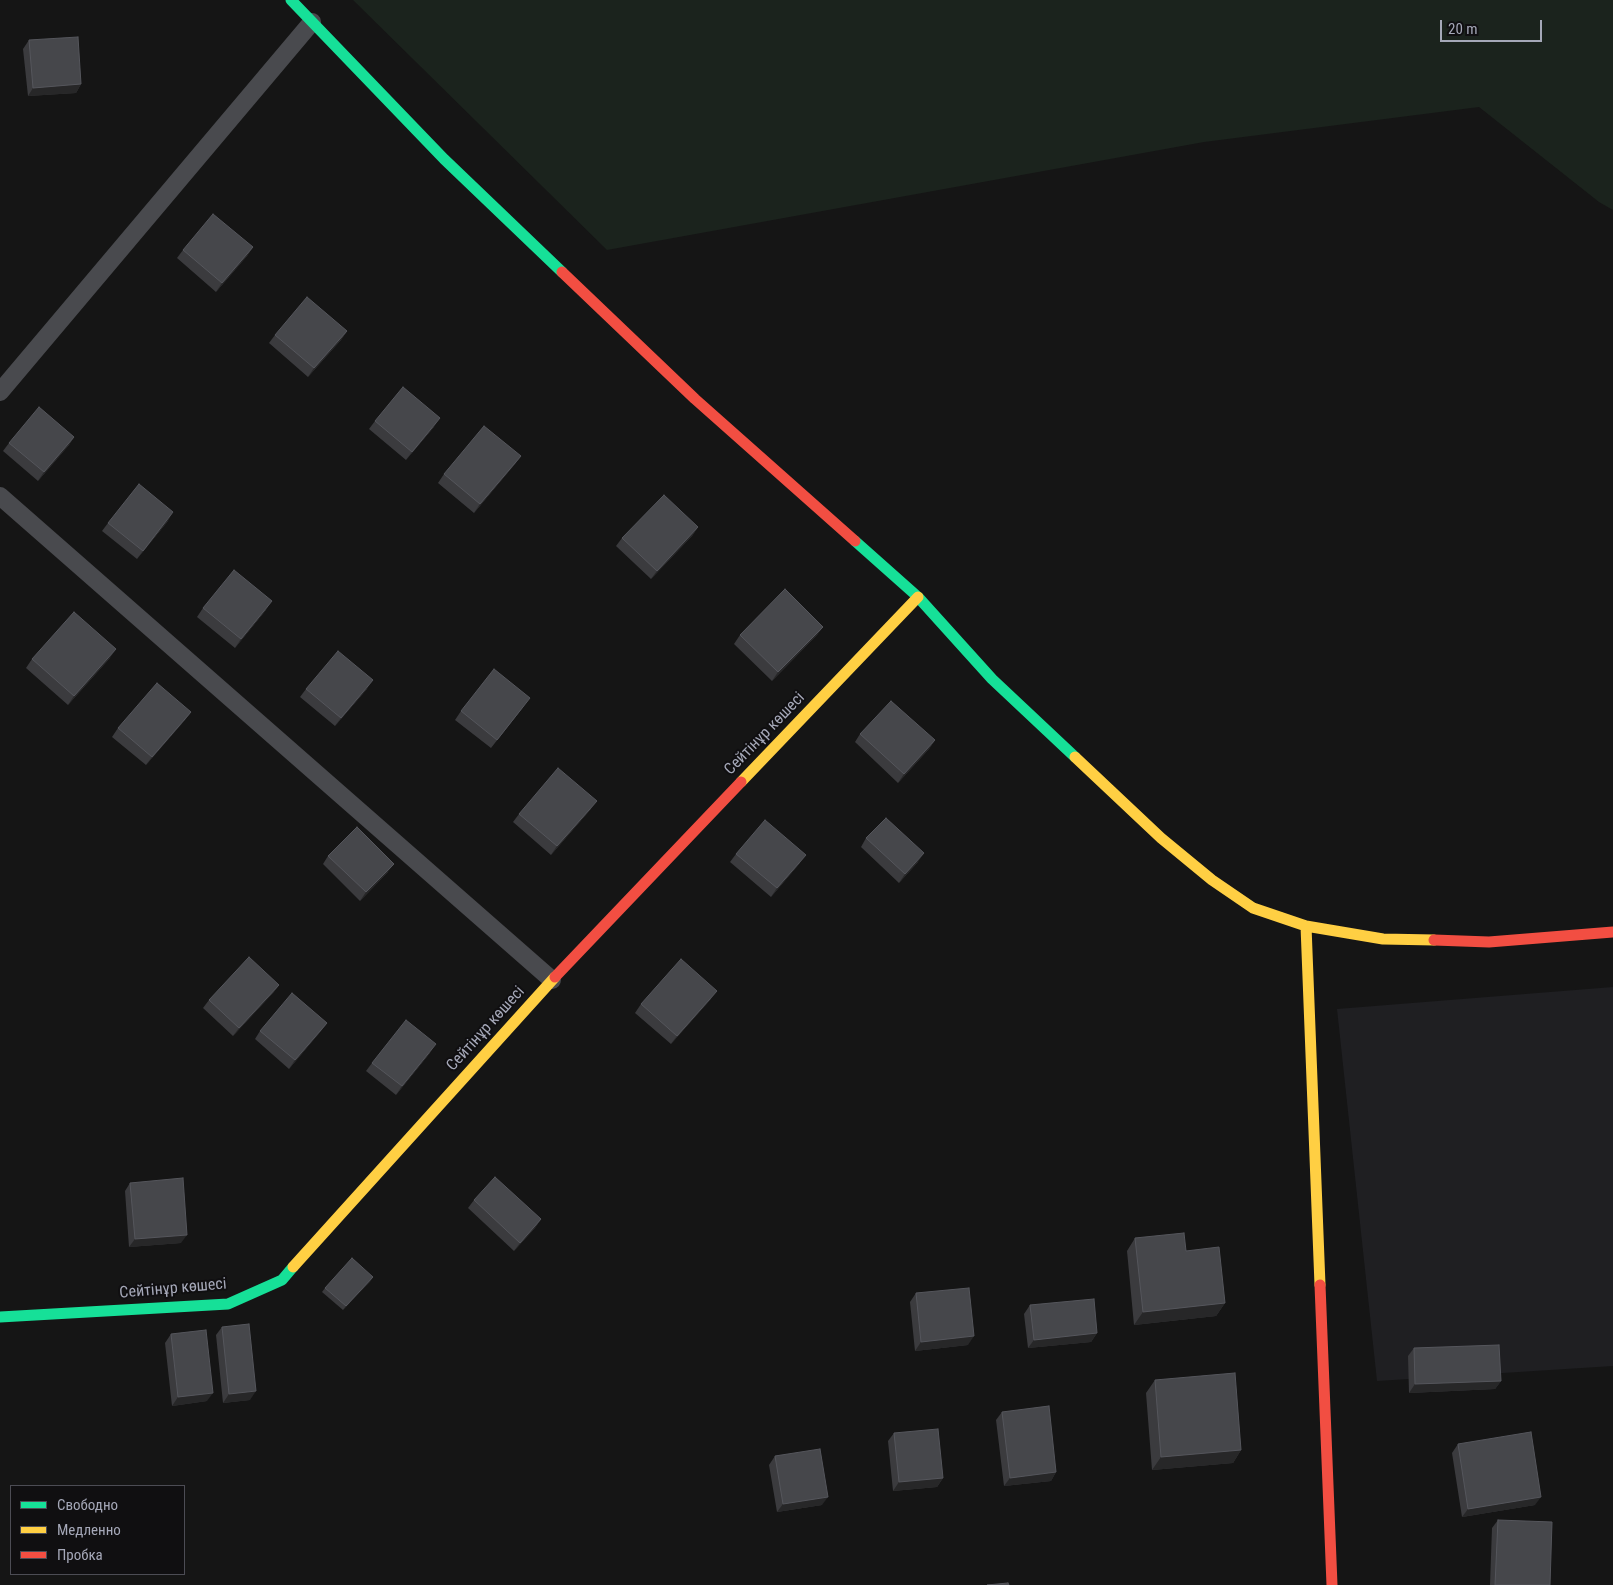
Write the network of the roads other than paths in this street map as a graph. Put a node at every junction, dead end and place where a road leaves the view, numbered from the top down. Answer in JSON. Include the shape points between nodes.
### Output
{"nodes":[{"id":1,"x":291,"y":0,"type":"edge"},
{"id":2,"x":312,"y":22,"type":"junction"},
{"id":3,"x":0,"y":392,"type":"edge"},
{"id":4,"x":0,"y":496,"type":"edge"},
{"id":5,"x":918,"y":597,"type":"junction"},
{"id":6,"x":1306,"y":926,"type":"junction"},
{"id":7,"x":1613,"y":932,"type":"edge"},
{"id":8,"x":552,"y":980,"type":"junction"},
{"id":9,"x":0,"y":1317,"type":"edge"},
{"id":10,"x":1332,"y":1585,"type":"edge"}],
"edges":[{"from":1,"to":2,"type":"street"},
{"from":2,"to":3,"type":"lane"},
{"from":2,"to":5,"type":"street","via":[[444,159],[688,392]]},
{"from":4,"to":8,"type":"lane"},
{"from":5,"to":6,"type":"street","via":[[992,679],[1162,838],[1212,880],[1253,908]]},
{"from":5,"to":8,"type":"street","name":"Сейтінұр көшесі"},
{"from":6,"to":7,"type":"street","via":[[1383,939],[1489,942]]},
{"from":6,"to":10,"type":"street"},
{"from":8,"to":9,"type":"street","name":"Сейтінұр көшесі","via":[[282,1280],[228,1304]]}]}
